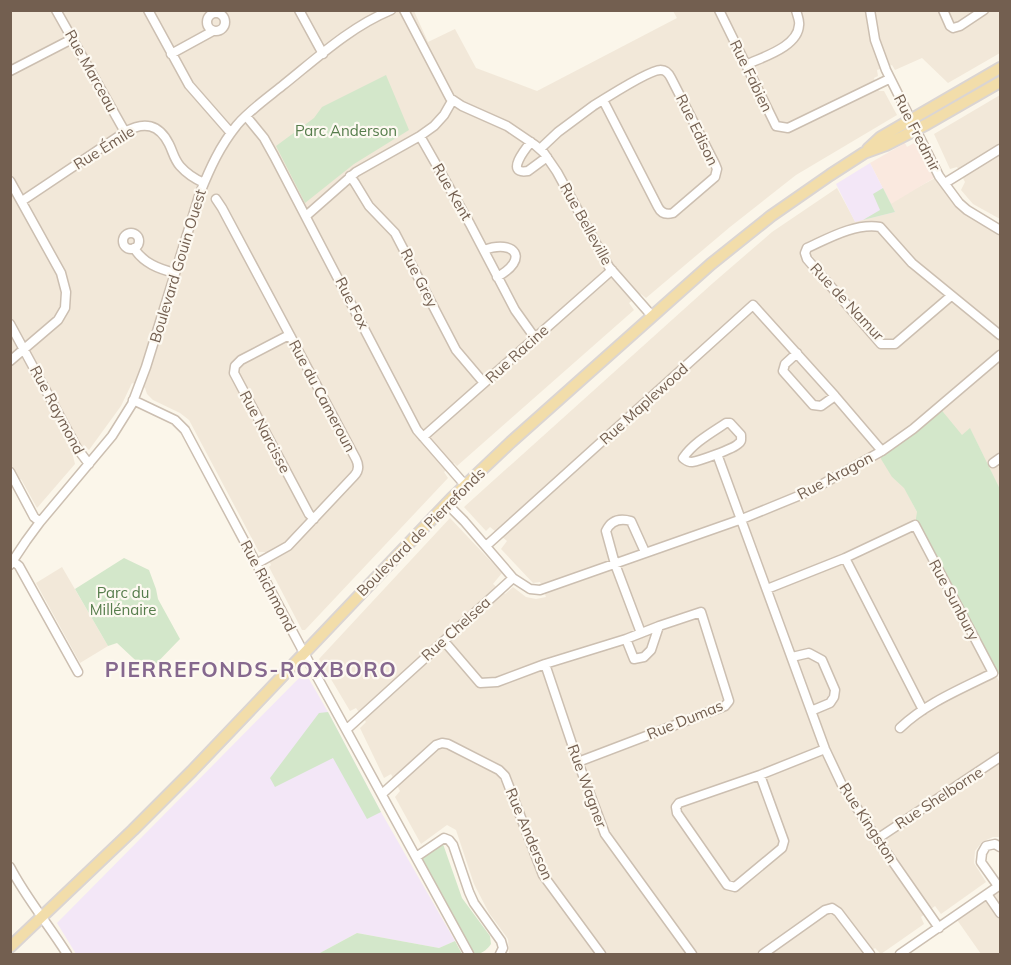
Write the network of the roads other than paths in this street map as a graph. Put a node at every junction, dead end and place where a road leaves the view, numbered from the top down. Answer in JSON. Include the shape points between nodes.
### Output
{"nodes":[{"id":1,"x":56,"y":10,"type":"edge"},
{"id":2,"x":148,"y":10,"type":"edge"},
{"id":3,"x":299,"y":10,"type":"edge"},
{"id":4,"x":391,"y":10,"type":"edge"},
{"id":5,"x":404,"y":10,"type":"edge"},
{"id":6,"x":719,"y":10,"type":"edge"},
{"id":7,"x":796,"y":10,"type":"edge"},
{"id":8,"x":870,"y":10,"type":"edge"},
{"id":9,"x":943,"y":10,"type":"edge"},
{"id":10,"x":984,"y":10,"type":"edge"},
{"id":11,"x":213,"y":31,"type":"dead end"},
{"id":12,"x":72,"y":39,"type":"junction"},
{"id":13,"x":171,"y":54,"type":"junction"},
{"id":14,"x":323,"y":54,"type":"junction"},
{"id":15,"x":746,"y":65,"type":"junction"},
{"id":16,"x":1000,"y":68,"type":"edge"},
{"id":17,"x":10,"y":71,"type":"edge"},
{"id":18,"x":889,"y":79,"type":"junction"},
{"id":19,"x":1000,"y":82,"type":"edge"},
{"id":20,"x":603,"y":100,"type":"junction"},
{"id":21,"x":452,"y":101,"type":"junction"},
{"id":22,"x":246,"y":116,"type":"junction"},
{"id":23,"x":913,"y":124,"type":"junction"},
{"id":24,"x":125,"y":132,"type":"junction"},
{"id":25,"x":231,"y":133,"type":"junction"},
{"id":26,"x":420,"y":136,"type":"junction"},
{"id":27,"x":531,"y":142,"type":"junction"},
{"id":28,"x":540,"y":149,"type":"junction"},
{"id":29,"x":1000,"y":149,"type":"edge"},
{"id":30,"x":547,"y":157,"type":"junction"},
{"id":31,"x":350,"y":176,"type":"junction"},
{"id":32,"x":10,"y":181,"type":"edge"},
{"id":33,"x":204,"y":183,"type":"junction"},
{"id":34,"x":945,"y":183,"type":"junction"},
{"id":35,"x":216,"y":200,"type":"dead end"},
{"id":36,"x":22,"y":201,"type":"junction"},
{"id":37,"x":306,"y":216,"type":"junction"},
{"id":38,"x":1000,"y":230,"type":"edge"},
{"id":39,"x":134,"y":249,"type":"dead end"},
{"id":40,"x":484,"y":250,"type":"junction"},
{"id":41,"x":612,"y":270,"type":"junction"},
{"id":42,"x":175,"y":273,"type":"junction"},
{"id":43,"x":497,"y":277,"type":"junction"},
{"id":44,"x":951,"y":296,"type":"junction"},
{"id":45,"x":652,"y":316,"type":"junction"},
{"id":46,"x":10,"y":324,"type":"edge"},
{"id":47,"x":289,"y":335,"type":"junction"},
{"id":48,"x":1000,"y":335,"type":"edge"},
{"id":49,"x":536,"y":338,"type":"junction"},
{"id":50,"x":25,"y":350,"type":"junction"},
{"id":51,"x":797,"y":353,"type":"junction"},
{"id":52,"x":1000,"y":355,"type":"edge"},
{"id":53,"x":10,"y":361,"type":"edge"},
{"id":54,"x":484,"y":383,"type":"junction"},
{"id":55,"x":835,"y":396,"type":"junction"},
{"id":56,"x":133,"y":400,"type":"junction"},
{"id":57,"x":423,"y":437,"type":"junction"},
{"id":58,"x":882,"y":451,"type":"junction"},
{"id":59,"x":717,"y":454,"type":"junction"},
{"id":60,"x":88,"y":464,"type":"junction"},
{"id":61,"x":10,"y":472,"type":"edge"},
{"id":62,"x":465,"y":485,"type":"junction"},
{"id":63,"x":446,"y":503,"type":"junction"},
{"id":64,"x":314,"y":519,"type":"junction"},
{"id":65,"x":742,"y":519,"type":"junction"},
{"id":66,"x":40,"y":522,"type":"junction"},
{"id":67,"x":486,"y":546,"type":"junction"},
{"id":68,"x":645,"y":552,"type":"junction"},
{"id":69,"x":845,"y":558,"type":"junction"},
{"id":70,"x":12,"y":563,"type":"edge"},
{"id":71,"x":256,"y":564,"type":"junction"},
{"id":72,"x":615,"y":564,"type":"junction"},
{"id":73,"x":513,"y":578,"type":"junction"},
{"id":74,"x":767,"y":589,"type":"junction"},
{"id":75,"x":658,"y":626,"type":"junction"},
{"id":76,"x":641,"y":633,"type":"junction"},
{"id":77,"x":626,"y":639,"type":"junction"},
{"id":78,"x":444,"y":641,"type":"junction"},
{"id":79,"x":304,"y":653,"type":"junction"},
{"id":80,"x":792,"y":657,"type":"junction"},
{"id":81,"x":545,"y":664,"type":"junction"},
{"id":82,"x":78,"y":672,"type":"dead end"},
{"id":83,"x":923,"y":710,"type":"junction"},
{"id":84,"x":811,"y":711,"type":"junction"},
{"id":85,"x":900,"y":728,"type":"dead end"},
{"id":86,"x":347,"y":729,"type":"junction"},
{"id":87,"x":825,"y":749,"type":"junction"},
{"id":88,"x":1000,"y":757,"type":"edge"},
{"id":89,"x":578,"y":762,"type":"junction"},
{"id":90,"x":760,"y":775,"type":"junction"},
{"id":91,"x":382,"y":794,"type":"junction"},
{"id":92,"x":877,"y":839,"type":"junction"},
{"id":93,"x":1000,"y":847,"type":"edge"},
{"id":94,"x":416,"y":857,"type":"junction"},
{"id":95,"x":10,"y":867,"type":"edge"},
{"id":96,"x":1000,"y":885,"type":"edge"},
{"id":97,"x":987,"y":894,"type":"junction"},
{"id":98,"x":1000,"y":913,"type":"edge"},
{"id":99,"x":42,"y":917,"type":"junction"},
{"id":100,"x":939,"y":928,"type":"junction"},
{"id":101,"x":10,"y":947,"type":"edge"},
{"id":102,"x":67,"y":954,"type":"edge"},
{"id":103,"x":469,"y":954,"type":"edge"},
{"id":104,"x":500,"y":954,"type":"edge"},
{"id":105,"x":601,"y":954,"type":"edge"},
{"id":106,"x":692,"y":954,"type":"edge"},
{"id":107,"x":763,"y":954,"type":"edge"},
{"id":108,"x":870,"y":954,"type":"edge"},
{"id":109,"x":900,"y":954,"type":"edge"}],
"edges":[{"from":1,"to":12,"type":"street","name":"Rue Marceau"},
{"from":2,"to":13,"type":"street"},
{"from":3,"to":14,"type":"street"},
{"from":4,"to":14,"type":"street","name":"Boulevard Gouin Ouest","via":[[364,23]]},
{"from":5,"to":21,"type":"street"},
{"from":6,"to":15,"type":"street","name":"Rue Fabien"},
{"from":7,"to":15,"type":"street","via":[[800,26],[794,39]]},
{"from":8,"to":18,"type":"street","name":"Rue Fredmir"},
{"from":9,"to":10,"type":"street","via":[[953,28]]},
{"from":11,"to":13,"type":"street"},
{"from":12,"to":17,"type":"street"},
{"from":12,"to":24,"type":"street","name":"Rue Marceau"},
{"from":13,"to":25,"type":"street","via":[[189,85]]},
{"from":14,"to":22,"type":"street","name":"Boulevard Gouin Ouest"},
{"from":15,"to":18,"type":"street","name":"Rue Fabien","via":[[776,126],[783,128]]},
{"from":16,"to":23,"type":"main road","name":"Boulevard de Pierrefonds"},
{"from":18,"to":23,"type":"street","name":"Rue Fredmir"},
{"from":19,"to":23,"type":"main road","name":"Boulevard de Pierrefonds","via":[[927,124]]},
{"from":20,"to":20,"type":"street","name":"Rue Edison","via":[[663,213],[673,213],[715,177],[716,166],[667,72],[654,71]]},
{"from":20,"to":28,"type":"street","name":"Rue Edison"},
{"from":21,"to":26,"type":"street","via":[[437,123]]},
{"from":21,"to":27,"type":"street","name":"Rue Belleville","via":[[501,123]]},
{"from":22,"to":25,"type":"street","name":"Boulevard Gouin Ouest"},
{"from":22,"to":37,"type":"street","name":"Rue Fox","via":[[267,142]]},
{"from":23,"to":34,"type":"street","name":"Rue Fredmir"},
{"from":23,"to":45,"type":"main road","name":"Boulevard de Pierrefonds","via":[[886,145],[864,153],[801,194]]},
{"from":24,"to":33,"type":"street","name":"Rue Émile","via":[[144,125],[159,130],[180,166]]},
{"from":24,"to":36,"type":"street","name":"Rue Émile"},
{"from":25,"to":33,"type":"street","name":"Boulevard Gouin Ouest"},
{"from":26,"to":31,"type":"street"},
{"from":26,"to":40,"type":"street","name":"Rue Kent"},
{"from":27,"to":28,"type":"street","name":"Rue Belleville"},
{"from":27,"to":30,"type":"street","via":[[517,160],[519,170],[528,171]]},
{"from":28,"to":30,"type":"street","name":"Rue Belleville"},
{"from":29,"to":34,"type":"street"},
{"from":30,"to":41,"type":"street","name":"Rue Belleville"},
{"from":31,"to":37,"type":"street"},
{"from":31,"to":54,"type":"street","name":"Rue Grey","via":[[369,206],[395,233],[458,353]]},
{"from":32,"to":36,"type":"street"},
{"from":33,"to":42,"type":"street","name":"Boulevard Gouin Ouest"},
{"from":34,"to":38,"type":"street","name":"Rue Fredmir","via":[[967,210]]},
{"from":35,"to":47,"type":"street","name":"Rue du Cameroun"},
{"from":36,"to":50,"type":"street","via":[[61,273],[66,292],[58,320]]},
{"from":37,"to":57,"type":"street","name":"Rue Fox"},
{"from":39,"to":42,"type":"street","via":[[153,266]]},
{"from":40,"to":43,"type":"street","name":"Rue Kent"},
{"from":40,"to":43,"type":"street","via":[[506,247],[516,253],[514,263]]},
{"from":41,"to":45,"type":"street","name":"Rue Belleville"},
{"from":41,"to":49,"type":"street","name":"Rue Racine"},
{"from":42,"to":56,"type":"street","name":"Boulevard Gouin Ouest"},
{"from":43,"to":49,"type":"street","name":"Rue Kent"},
{"from":44,"to":44,"type":"street","name":"Rue de Namur","via":[[912,263],[880,227],[868,225],[843,232],[807,248],[805,253],[881,344],[895,344]]},
{"from":44,"to":48,"type":"street","name":"Rue de Namur"},
{"from":45,"to":62,"type":"main road","name":"Boulevard de Pierrefonds"},
{"from":46,"to":50,"type":"street","name":"Rue Raymond"},
{"from":47,"to":64,"type":"street","name":"Rue du Cameroun","via":[[358,465],[356,474]]},
{"from":47,"to":64,"type":"street","name":"Rue Narcisse","via":[[241,360],[234,374]]},
{"from":49,"to":54,"type":"street","name":"Rue Racine"},
{"from":50,"to":53,"type":"street"},
{"from":50,"to":60,"type":"street","name":"Rue Raymond"},
{"from":51,"to":55,"type":"street","name":"Rue Maplewood"},
{"from":51,"to":55,"type":"street","via":[[783,371],[813,405],[821,406]]},
{"from":51,"to":67,"type":"street","name":"Rue Maplewood","via":[[753,305]]},
{"from":52,"to":58,"type":"street","name":"Rue Aragon"},
{"from":54,"to":57,"type":"street","name":"Rue Racine"},
{"from":55,"to":58,"type":"street","name":"Rue Maplewood"},
{"from":56,"to":60,"type":"street","name":"Boulevard Gouin Ouest","via":[[115,432]]},
{"from":56,"to":71,"type":"street","name":"Rue Richmond","via":[[175,420],[183,428]]},
{"from":57,"to":62,"type":"street","name":"Rue Fox"},
{"from":58,"to":65,"type":"street","name":"Rue Aragon","via":[[808,492]]},
{"from":59,"to":59,"type":"street","via":[[741,441],[741,435],[730,423],[707,436],[683,458],[692,462]]},
{"from":59,"to":65,"type":"street","name":"Rue Kingston"},
{"from":60,"to":66,"type":"street","name":"Boulevard Gouin Ouest"},
{"from":61,"to":66,"type":"street"},
{"from":62,"to":63,"type":"main road","name":"Boulevard de Pierrefonds"},
{"from":63,"to":67,"type":"street","name":"Rue Aragon"},
{"from":63,"to":79,"type":"main road","name":"Boulevard de Pierrefonds"},
{"from":64,"to":71,"type":"street","name":"Rue du Cameroun","via":[[288,546]]},
{"from":65,"to":68,"type":"street","name":"Rue Aragon"},
{"from":65,"to":74,"type":"street","name":"Rue Kingston"},
{"from":66,"to":70,"type":"street","name":"Boulevard Gouin Ouest"},
{"from":67,"to":73,"type":"street","name":"Rue Aragon"},
{"from":68,"to":72,"type":"street","name":"Rue Aragon"},
{"from":68,"to":72,"type":"street","via":[[631,521],[622,519],[609,524],[606,531]]},
{"from":69,"to":74,"type":"street","name":"Rue Sunbury"},
{"from":69,"to":83,"type":"street"},
{"from":69,"to":83,"type":"street","name":"Rue Sunbury","via":[[915,525],[993,673]]},
{"from":70,"to":82,"type":"street","via":[[19,566]]},
{"from":71,"to":79,"type":"street","name":"Rue Richmond"},
{"from":72,"to":73,"type":"street","name":"Rue Aragon","via":[[540,590],[530,590]]},
{"from":72,"to":76,"type":"street"},
{"from":73,"to":78,"type":"street","name":"Rue Chelsea"},
{"from":74,"to":80,"type":"street","name":"Rue Kingston"},
{"from":75,"to":76,"type":"street","name":"Rue Dumas"},
{"from":75,"to":77,"type":"street","via":[[651,650],[644,657],[634,659]]},
{"from":75,"to":89,"type":"street","name":"Rue Dumas","via":[[701,612],[729,700],[725,706]]},
{"from":76,"to":77,"type":"street","name":"Rue Dumas"},
{"from":77,"to":81,"type":"street","name":"Rue Dumas"},
{"from":78,"to":81,"type":"street","name":"Rue Dumas","via":[[480,683],[497,682]]},
{"from":78,"to":86,"type":"street","name":"Rue Chelsea"},
{"from":79,"to":86,"type":"street","name":"Rue Richmond"},
{"from":79,"to":99,"type":"main road","name":"Boulevard de Pierrefonds","via":[[158,806]]},
{"from":80,"to":84,"type":"street","name":"Rue Kingston"},
{"from":80,"to":84,"type":"street","via":[[809,653],[822,660],[835,690],[830,703]]},
{"from":81,"to":89,"type":"street","name":"Rue Wagner"},
{"from":83,"to":85,"type":"street","name":"Rue Sunbury"},
{"from":84,"to":87,"type":"street","name":"Rue Kingston"},
{"from":86,"to":91,"type":"street","name":"Rue Richmond"},
{"from":87,"to":90,"type":"street"},
{"from":87,"to":92,"type":"street","name":"Rue Kingston"},
{"from":88,"to":92,"type":"street","name":"Rue Shelborne"},
{"from":89,"to":106,"type":"street","name":"Rue Wagner","via":[[605,834]]},
{"from":90,"to":90,"type":"street","via":[[676,807],[727,885],[735,887],[782,848],[784,841]]},
{"from":91,"to":94,"type":"street","name":"Rue Richmond"},
{"from":91,"to":105,"type":"street","name":"Rue Anderson","via":[[442,743],[499,770],[505,776],[543,875]]},
{"from":92,"to":100,"type":"street","name":"Rue Kingston"},
{"from":93,"to":96,"type":"street","via":[[987,846],[981,862]]},
{"from":94,"to":103,"type":"street","name":"Rue Richmond"},
{"from":94,"to":104,"type":"street","via":[[444,838],[449,840],[474,903],[501,941]]},
{"from":95,"to":99,"type":"street"},
{"from":96,"to":97,"type":"street"},
{"from":97,"to":98,"type":"street"},
{"from":97,"to":100,"type":"street"},
{"from":99,"to":101,"type":"main road","name":"Boulevard de Pierrefonds"},
{"from":99,"to":102,"type":"street"},
{"from":100,"to":109,"type":"street"},
{"from":107,"to":108,"type":"street","via":[[832,908]]}]}
